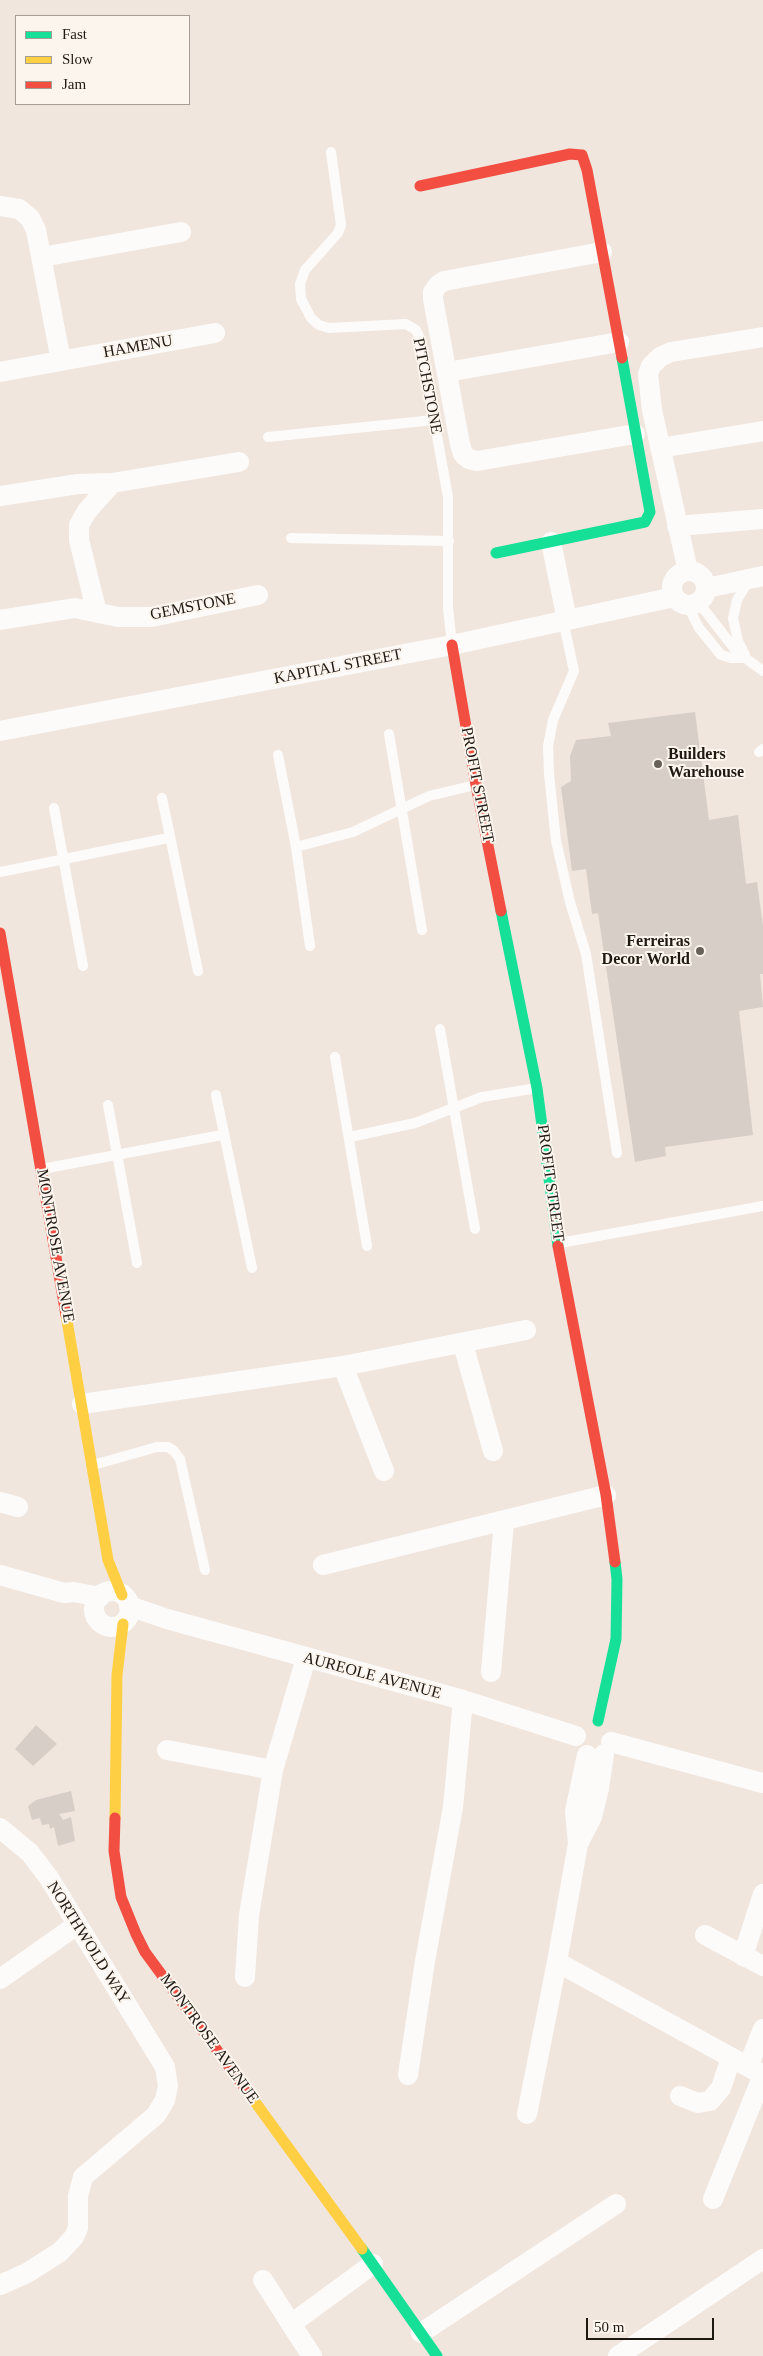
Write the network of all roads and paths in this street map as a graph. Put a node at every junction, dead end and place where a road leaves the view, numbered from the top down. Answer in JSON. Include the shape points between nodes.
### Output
{"nodes":[{"id":1,"x":331,"y":152,"type":"dead end"},
{"id":2,"x":420,"y":186,"type":"dead end"},
{"id":3,"x":0,"y":206,"type":"edge"},
{"id":4,"x":181,"y":232,"type":"dead end"},
{"id":5,"x":602,"y":252,"type":"junction"},
{"id":6,"x":42,"y":257,"type":"junction"},
{"id":7,"x":215,"y":334,"type":"dead end"},
{"id":8,"x":763,"y":337,"type":"edge"},
{"id":9,"x":619,"y":342,"type":"junction"},
{"id":10,"x":61,"y":361,"type":"junction"},
{"id":11,"x":0,"y":372,"type":"edge"},
{"id":12,"x":447,"y":372,"type":"junction"},
{"id":13,"x":434,"y":420,"type":"junction"},
{"id":14,"x":763,"y":431,"type":"edge"},
{"id":15,"x":636,"y":434,"type":"junction"},
{"id":16,"x":268,"y":437,"type":"dead end"},
{"id":17,"x":660,"y":448,"type":"junction"},
{"id":18,"x":239,"y":462,"type":"dead end"},
{"id":19,"x":112,"y":483,"type":"junction"},
{"id":20,"x":0,"y":496,"type":"edge"},
{"id":21,"x":763,"y":519,"type":"edge"},
{"id":22,"x":678,"y":531,"type":"junction"},
{"id":23,"x":291,"y":538,"type":"dead end"},
{"id":24,"x":448,"y":541,"type":"junction"},
{"id":25,"x":551,"y":542,"type":"junction"},
{"id":26,"x":496,"y":553,"type":"dead end"},
{"id":27,"x":688,"y":571,"type":"junction"},
{"id":28,"x":756,"y":578,"type":"edge"},
{"id":29,"x":258,"y":595,"type":"dead end"},
{"id":30,"x":692,"y":599,"type":"junction"},
{"id":31,"x":97,"y":613,"type":"junction"},
{"id":32,"x":0,"y":620,"type":"edge"},
{"id":33,"x":565,"y":620,"type":"junction"},
{"id":34,"x":452,"y":645,"type":"junction"},
{"id":35,"x":747,"y":659,"type":"junction"},
{"id":36,"x":763,"y":671,"type":"edge"},
{"id":37,"x":0,"y":731,"type":"edge"},
{"id":38,"x":389,"y":734,"type":"dead end"},
{"id":39,"x":278,"y":755,"type":"dead end"},
{"id":40,"x":476,"y":785,"type":"junction"},
{"id":41,"x":162,"y":798,"type":"dead end"},
{"id":42,"x":54,"y":808,"type":"dead end"},
{"id":43,"x":400,"y":808,"type":"junction"},
{"id":44,"x":168,"y":838,"type":"junction"},
{"id":45,"x":296,"y":847,"type":"junction"},
{"id":46,"x":63,"y":858,"type":"junction"},
{"id":47,"x":0,"y":872,"type":"edge"},
{"id":48,"x":422,"y":930,"type":"dead end"},
{"id":49,"x":0,"y":933,"type":"edge"},
{"id":50,"x":310,"y":946,"type":"dead end"},
{"id":51,"x":83,"y":966,"type":"dead end"},
{"id":52,"x":198,"y":971,"type":"dead end"},
{"id":53,"x":440,"y":1029,"type":"dead end"},
{"id":54,"x":335,"y":1057,"type":"dead end"},
{"id":55,"x":537,"y":1088,"type":"junction"},
{"id":56,"x":216,"y":1095,"type":"dead end"},
{"id":57,"x":108,"y":1105,"type":"dead end"},
{"id":58,"x":453,"y":1107,"type":"junction"},
{"id":59,"x":222,"y":1136,"type":"junction"},
{"id":60,"x":350,"y":1137,"type":"junction"},
{"id":61,"x":617,"y":1153,"type":"dead end"},
{"id":62,"x":116,"y":1155,"type":"junction"},
{"id":63,"x":42,"y":1169,"type":"junction"},
{"id":64,"x":763,"y":1206,"type":"edge"},
{"id":65,"x":475,"y":1230,"type":"dead end"},
{"id":66,"x":558,"y":1244,"type":"junction"},
{"id":67,"x":367,"y":1246,"type":"dead end"},
{"id":68,"x":137,"y":1263,"type":"dead end"},
{"id":69,"x":252,"y":1268,"type":"dead end"},
{"id":70,"x":526,"y":1330,"type":"dead end"},
{"id":71,"x":464,"y":1344,"type":"junction"},
{"id":72,"x":343,"y":1366,"type":"junction"},
{"id":73,"x":82,"y":1404,"type":"junction"},
{"id":74,"x":494,"y":1451,"type":"dead end"},
{"id":75,"x":92,"y":1466,"type":"junction"},
{"id":76,"x":384,"y":1471,"type":"dead end"},
{"id":77,"x":606,"y":1495,"type":"junction"},
{"id":78,"x":504,"y":1522,"type":"junction"},
{"id":79,"x":108,"y":1560,"type":"joint"},
{"id":80,"x":323,"y":1565,"type":"dead end"},
{"id":81,"x":204,"y":1570,"type":"dead end"},
{"id":82,"x":0,"y":1575,"type":"edge"},
{"id":83,"x":113,"y":1608,"type":"junction"},
{"id":84,"x":306,"y":1658,"type":"junction"},
{"id":85,"x":491,"y":1672,"type":"dead end"},
{"id":86,"x":117,"y":1675,"type":"joint"},
{"id":87,"x":463,"y":1700,"type":"junction"},
{"id":88,"x":598,"y":1722,"type":"junction"},
{"id":89,"x":576,"y":1736,"type":"junction"},
{"id":90,"x":167,"y":1750,"type":"dead end"},
{"id":91,"x":601,"y":1750,"type":"junction"},
{"id":92,"x":273,"y":1770,"type":"junction"},
{"id":93,"x":763,"y":1783,"type":"edge"},
{"id":94,"x":0,"y":1828,"type":"edge"},
{"id":95,"x":763,"y":1894,"type":"edge"},
{"id":96,"x":77,"y":1925,"type":"junction"},
{"id":97,"x":705,"y":1935,"type":"dead end"},
{"id":98,"x":743,"y":1956,"type":"junction"},
{"id":99,"x":557,"y":1962,"type":"junction"},
{"id":100,"x":763,"y":1966,"type":"edge"},
{"id":101,"x":246,"y":1977,"type":"dead end"},
{"id":102,"x":0,"y":1979,"type":"edge"},
{"id":103,"x":763,"y":2029,"type":"edge"},
{"id":104,"x":751,"y":2069,"type":"edge"},
{"id":105,"x":408,"y":2075,"type":"dead end"},
{"id":106,"x":680,"y":2096,"type":"dead end"},
{"id":107,"x":527,"y":2114,"type":"dead end"},
{"id":108,"x":713,"y":2200,"type":"dead end"},
{"id":109,"x":616,"y":2204,"type":"dead end"},
{"id":110,"x":763,"y":2259,"type":"edge"},
{"id":111,"x":373,"y":2264,"type":"junction"},
{"id":112,"x":263,"y":2280,"type":"dead end"},
{"id":113,"x":0,"y":2285,"type":"edge"},
{"id":114,"x":291,"y":2324,"type":"junction"},
{"id":115,"x":422,"y":2333,"type":"junction"},
{"id":116,"x":312,"y":2356,"type":"edge"},
{"id":117,"x":437,"y":2356,"type":"edge"},
{"id":118,"x":618,"y":2356,"type":"edge"}],
"edges":[{"from":1,"to":13,"type":"lane","name":"PITCHSTONE","via":[[341,224],[338,233],[305,270],[300,284],[301,299],[311,318],[329,328],[398,323],[416,330]]},
{"from":2,"to":5,"type":"street","via":[[578,154],[586,162]]},
{"from":3,"to":6,"type":"street","via":[[19,209],[30,218]]},
{"from":4,"to":6,"type":"street"},
{"from":5,"to":9,"type":"street"},
{"from":5,"to":12,"type":"street","via":[[444,281],[438,285],[433,292],[433,300]]},
{"from":6,"to":10,"type":"street"},
{"from":7,"to":10,"type":"street","name":"HAMENU"},
{"from":8,"to":17,"type":"street","via":[[671,352],[651,366],[648,374]]},
{"from":9,"to":12,"type":"street"},
{"from":9,"to":15,"type":"street"},
{"from":10,"to":11,"type":"street","name":"HAMENU"},
{"from":12,"to":15,"type":"street","via":[[460,444],[463,454],[469,459],[477,461]]},
{"from":13,"to":16,"type":"lane"},
{"from":13,"to":24,"type":"lane","name":"PITCHSTONE","via":[[448,496]]},
{"from":14,"to":17,"type":"street"},
{"from":15,"to":25,"type":"street","via":[[649,516],[637,526]]},
{"from":17,"to":22,"type":"street"},
{"from":18,"to":19,"type":"street"},
{"from":19,"to":20,"type":"street","via":[[78,484]]},
{"from":19,"to":31,"type":"street","via":[[79,525],[79,540]]},
{"from":21,"to":22,"type":"street"},
{"from":22,"to":27,"type":"street"},
{"from":23,"to":24,"type":"lane"},
{"from":24,"to":34,"type":"lane","name":"PITCHSTONE","via":[[448,608]]},
{"from":25,"to":26,"type":"street"},
{"from":25,"to":33,"type":"street"},
{"from":27,"to":30,"type":"street","via":[[704,578]]},
{"from":27,"to":30,"type":"street","via":[[674,580],[672,591]]},
{"from":28,"to":30,"type":"street","name":"KAPITAL STREET"},
{"from":28,"to":35,"type":"lane","via":[[737,600],[734,618],[738,641]]},
{"from":29,"to":31,"type":"street","name":"GEMSTONE","via":[[151,617]]},
{"from":30,"to":33,"type":"street","name":"KAPITAL STREET"},
{"from":30,"to":35,"type":"lane"},
{"from":30,"to":35,"type":"lane","via":[[698,628],[721,654]]},
{"from":31,"to":32,"type":"street","name":"GEMSTONE","via":[[75,608]]},
{"from":33,"to":34,"type":"street","name":"KAPITAL STREET"},
{"from":33,"to":61,"type":"lane","via":[[574,671],[553,720],[548,746],[549,774],[556,841],[586,954]]},
{"from":34,"to":37,"type":"street","name":"KAPITAL STREET"},
{"from":34,"to":40,"type":"street","name":"PROFIT STREET"},
{"from":35,"to":36,"type":"lane"},
{"from":38,"to":43,"type":"lane"},
{"from":39,"to":45,"type":"lane"},
{"from":40,"to":43,"type":"lane","via":[[429,796]]},
{"from":40,"to":55,"type":"street","name":"PROFIT STREET"},
{"from":41,"to":44,"type":"lane"},
{"from":42,"to":46,"type":"lane"},
{"from":43,"to":45,"type":"lane","via":[[353,832]]},
{"from":43,"to":48,"type":"lane"},
{"from":44,"to":46,"type":"lane"},
{"from":44,"to":52,"type":"lane"},
{"from":45,"to":50,"type":"lane"},
{"from":46,"to":47,"type":"lane"},
{"from":46,"to":51,"type":"lane"},
{"from":49,"to":63,"type":"street","name":"MONTROSE AVENUE"},
{"from":53,"to":58,"type":"lane"},
{"from":54,"to":60,"type":"lane"},
{"from":55,"to":58,"type":"lane","via":[[482,1097]]},
{"from":55,"to":66,"type":"street","name":"PROFIT STREET"},
{"from":56,"to":59,"type":"lane"},
{"from":57,"to":62,"type":"lane"},
{"from":58,"to":60,"type":"lane","via":[[415,1123]]},
{"from":58,"to":65,"type":"lane"},
{"from":59,"to":62,"type":"lane"},
{"from":59,"to":69,"type":"lane"},
{"from":60,"to":67,"type":"lane"},
{"from":62,"to":63,"type":"lane"},
{"from":62,"to":68,"type":"lane"},
{"from":63,"to":73,"type":"street","name":"MONTROSE AVENUE"},
{"from":64,"to":66,"type":"lane"},
{"from":66,"to":77,"type":"street","name":"PROFIT STREET"},
{"from":70,"to":71,"type":"street"},
{"from":71,"to":72,"type":"street"},
{"from":71,"to":74,"type":"street"},
{"from":72,"to":73,"type":"street"},
{"from":72,"to":76,"type":"street"},
{"from":73,"to":75,"type":"street","name":"MONTROSE AVENUE"},
{"from":75,"to":79,"type":"street","name":"MONTROSE AVENUE"},
{"from":75,"to":81,"type":"lane","via":[[157,1448],[168,1447],[174,1451],[180,1459]]},
{"from":77,"to":78,"type":"street"},
{"from":77,"to":88,"type":"street","name":"PROFIT STREET","via":[[617,1579],[616,1639]]},
{"from":78,"to":80,"type":"street"},
{"from":78,"to":85,"type":"street"},
{"from":79,"to":83,"type":"street","name":"MONTROSE AVENUE"},
{"from":82,"to":83,"type":"street","name":"AUREOLE AVENUE"},
{"from":83,"to":84,"type":"street","name":"AUREOLE AVENUE","via":[[167,1619]]},
{"from":83,"to":86,"type":"street","name":"MONTROSE AVENUE"},
{"from":84,"to":87,"type":"street","name":"AUREOLE AVENUE"},
{"from":84,"to":92,"type":"street"},
{"from":86,"to":111,"type":"street","name":"MONTROSE AVENUE","via":[[114,1851],[122,1897],[133,1928],[145,1952]]},
{"from":87,"to":89,"type":"street","name":"AUREOLE AVENUE"},
{"from":87,"to":105,"type":"street","via":[[454,1807],[425,1961]]},
{"from":88,"to":89,"type":"street","via":[[587,1722]]},
{"from":88,"to":91,"type":"street","via":[[608,1728]]},
{"from":89,"to":91,"type":"street","via":[[578,1747]]},
{"from":90,"to":92,"type":"street"},
{"from":91,"to":93,"type":"street"},
{"from":91,"to":99,"type":"street","via":[[599,1788],[592,1817],[578,1844]]},
{"from":92,"to":101,"type":"street","via":[[248,1915]]},
{"from":94,"to":96,"type":"street","name":"NORTHWOLD WAY","via":[[30,1853]]},
{"from":95,"to":98,"type":"street"},
{"from":96,"to":102,"type":"street"},
{"from":96,"to":113,"type":"street","name":"NORTHWOLD WAY","via":[[165,2067],[168,2086],[165,2100],[156,2115],[83,2177],[78,2196],[78,2228],[74,2237],[60,2252]]},
{"from":97,"to":98,"type":"street"},
{"from":98,"to":100,"type":"street"},
{"from":99,"to":104,"type":"street"},
{"from":99,"to":107,"type":"street"},
{"from":103,"to":104,"type":"street"},
{"from":104,"to":106,"type":"street","via":[[721,2088],[710,2101],[698,2103]]},
{"from":104,"to":108,"type":"street"},
{"from":109,"to":115,"type":"street"},
{"from":110,"to":118,"type":"street"},
{"from":111,"to":114,"type":"street"},
{"from":111,"to":115,"type":"street","name":"MONTROSE AVENUE"},
{"from":112,"to":114,"type":"street"},
{"from":114,"to":116,"type":"street"},
{"from":115,"to":117,"type":"street","name":"MONTROSE AVENUE"}]}
